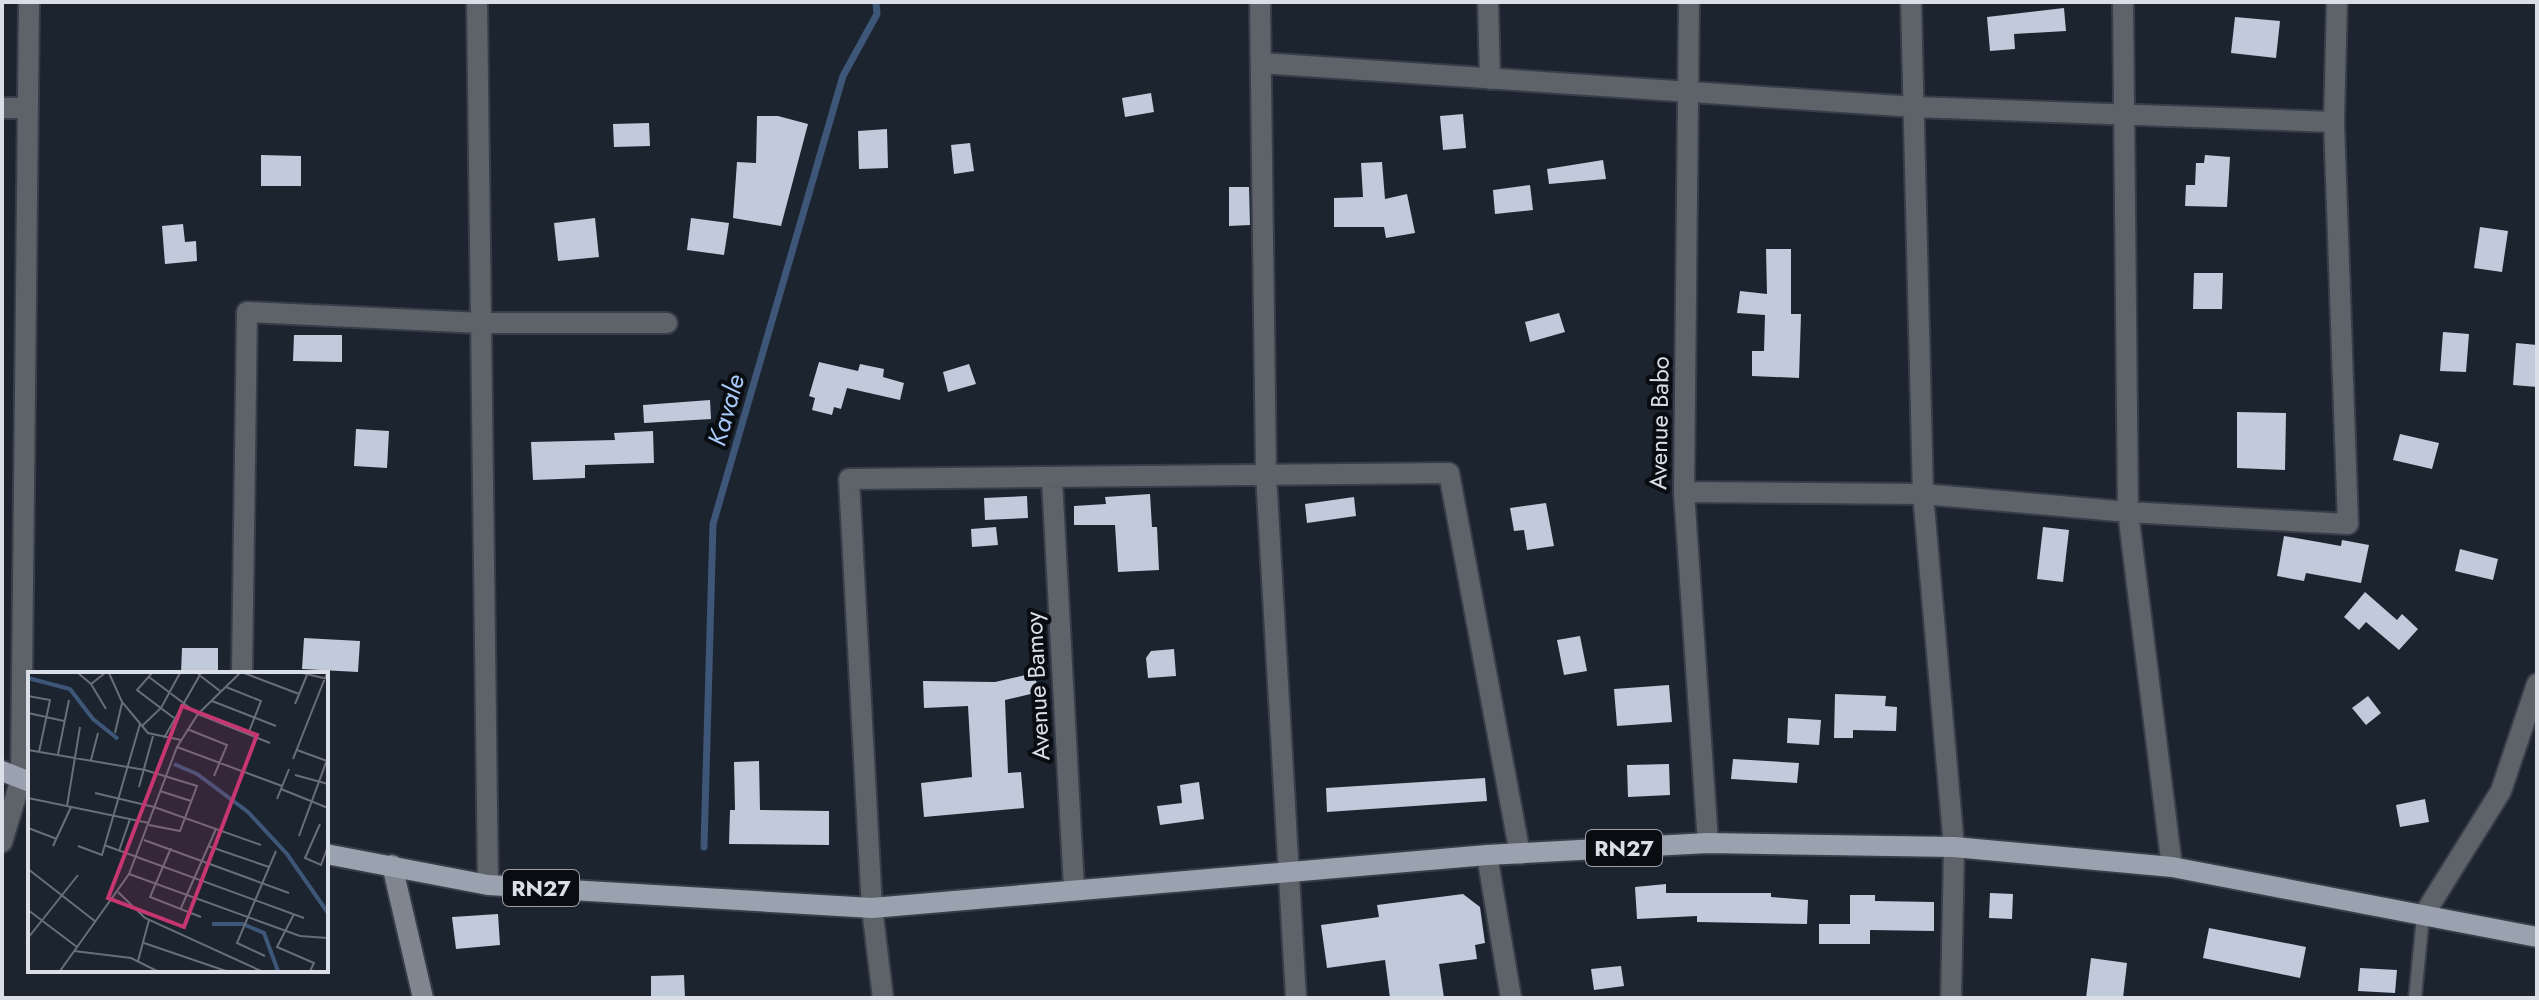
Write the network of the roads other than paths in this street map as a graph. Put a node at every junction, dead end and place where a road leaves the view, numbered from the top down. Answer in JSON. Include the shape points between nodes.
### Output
{"nodes":[{"id":1,"x":29,"y":2,"type":"edge"},
{"id":2,"x":477,"y":2,"type":"edge"},
{"id":3,"x":1260,"y":2,"type":"edge"},
{"id":4,"x":1488,"y":2,"type":"edge"},
{"id":5,"x":1689,"y":2,"type":"edge"},
{"id":6,"x":1911,"y":2,"type":"edge"},
{"id":7,"x":2123,"y":2,"type":"edge"},
{"id":8,"x":2337,"y":2,"type":"edge"},
{"id":9,"x":1261,"y":63,"type":"junction"},
{"id":10,"x":1490,"y":79,"type":"junction"},
{"id":11,"x":1690,"y":92,"type":"junction"},
{"id":12,"x":1915,"y":107,"type":"junction"},
{"id":13,"x":2,"y":108,"type":"edge"},
{"id":14,"x":27,"y":108,"type":"junction"},
{"id":15,"x":2124,"y":115,"type":"junction"},
{"id":16,"x":2334,"y":122,"type":"junction"},
{"id":17,"x":481,"y":323,"type":"junction"},
{"id":18,"x":667,"y":323,"type":"dead end"},
{"id":19,"x":1266,"y":474,"type":"junction"},
{"id":20,"x":1052,"y":479,"type":"junction"},
{"id":21,"x":1684,"y":492,"type":"junction"},
{"id":22,"x":1923,"y":494,"type":"junction"},
{"id":23,"x":2128,"y":512,"type":"junction"},
{"id":24,"x":242,"y":672,"type":"edge"},
{"id":25,"x":2537,"y":684,"type":"edge"},
{"id":26,"x":18,"y":778,"type":"edge"},
{"id":27,"x":2,"y":842,"type":"edge"},
{"id":28,"x":1708,"y":843,"type":"junction"},
{"id":29,"x":1954,"y":847,"type":"junction"},
{"id":30,"x":328,"y":854,"type":"edge"},
{"id":31,"x":1520,"y":854,"type":"junction"},
{"id":32,"x":1487,"y":855,"type":"junction"},
{"id":33,"x":392,"y":865,"type":"junction"},
{"id":34,"x":2172,"y":867,"type":"junction"},
{"id":35,"x":1286,"y":872,"type":"junction"},
{"id":36,"x":488,"y":885,"type":"junction"},
{"id":37,"x":1074,"y":889,"type":"junction"},
{"id":38,"x":872,"y":908,"type":"junction"},
{"id":39,"x":2423,"y":916,"type":"junction"},
{"id":40,"x":2537,"y":937,"type":"edge"},
{"id":41,"x":423,"y":998,"type":"edge"},
{"id":42,"x":883,"y":998,"type":"edge"},
{"id":43,"x":1296,"y":998,"type":"edge"},
{"id":44,"x":1511,"y":998,"type":"edge"},
{"id":45,"x":1951,"y":998,"type":"edge"},
{"id":46,"x":2415,"y":998,"type":"edge"}],
"edges":[{"from":1,"to":14,"type":"street"},
{"from":2,"to":17,"type":"street"},
{"from":3,"to":9,"type":"street"},
{"from":4,"to":10,"type":"street"},
{"from":5,"to":11,"type":"street","name":"Avenue Babo"},
{"from":6,"to":12,"type":"street"},
{"from":7,"to":15,"type":"street"},
{"from":8,"to":16,"type":"street"},
{"from":9,"to":10,"type":"street"},
{"from":9,"to":19,"type":"street"},
{"from":10,"to":11,"type":"street"},
{"from":11,"to":12,"type":"street"},
{"from":11,"to":21,"type":"street","name":"Avenue Babo"},
{"from":12,"to":15,"type":"street"},
{"from":12,"to":22,"type":"street"},
{"from":13,"to":14,"type":"street"},
{"from":14,"to":26,"type":"street"},
{"from":15,"to":16,"type":"street"},
{"from":15,"to":23,"type":"street"},
{"from":16,"to":23,"type":"street","via":[[2348,524]]},
{"from":17,"to":18,"type":"street"},
{"from":17,"to":24,"type":"street","via":[[247,312]]},
{"from":17,"to":36,"type":"street"},
{"from":19,"to":20,"type":"street"},
{"from":19,"to":31,"type":"street","via":[[1449,473]]},
{"from":19,"to":35,"type":"street"},
{"from":20,"to":37,"type":"street","name":"Avenue Bamoy"},
{"from":20,"to":38,"type":"street","via":[[849,479]]},
{"from":21,"to":22,"type":"street"},
{"from":21,"to":28,"type":"street","name":"Avenue Babo"},
{"from":22,"to":23,"type":"street"},
{"from":22,"to":29,"type":"street"},
{"from":23,"to":34,"type":"street"},
{"from":25,"to":39,"type":"street","via":[[2501,791]]},
{"from":26,"to":27,"type":"street"},
{"from":28,"to":29,"type":"main road","number":"RN27"},
{"from":28,"to":31,"type":"main road","number":"RN27"},
{"from":29,"to":34,"type":"main road","number":"RN27"},
{"from":29,"to":45,"type":"street"},
{"from":30,"to":33,"type":"main road","number":"RN27"},
{"from":31,"to":32,"type":"main road","number":"RN27"},
{"from":32,"to":35,"type":"main road","number":"RN27"},
{"from":32,"to":44,"type":"street"},
{"from":33,"to":36,"type":"main road","number":"RN27"},
{"from":33,"to":41,"type":"street"},
{"from":34,"to":39,"type":"main road","number":"RN27"},
{"from":35,"to":37,"type":"main road","number":"RN27"},
{"from":35,"to":43,"type":"street"},
{"from":36,"to":38,"type":"main road","number":"RN27"},
{"from":37,"to":38,"type":"main road","number":"RN27"},
{"from":38,"to":42,"type":"street"},
{"from":39,"to":40,"type":"main road","number":"RN27"},
{"from":39,"to":46,"type":"lane"}]}
